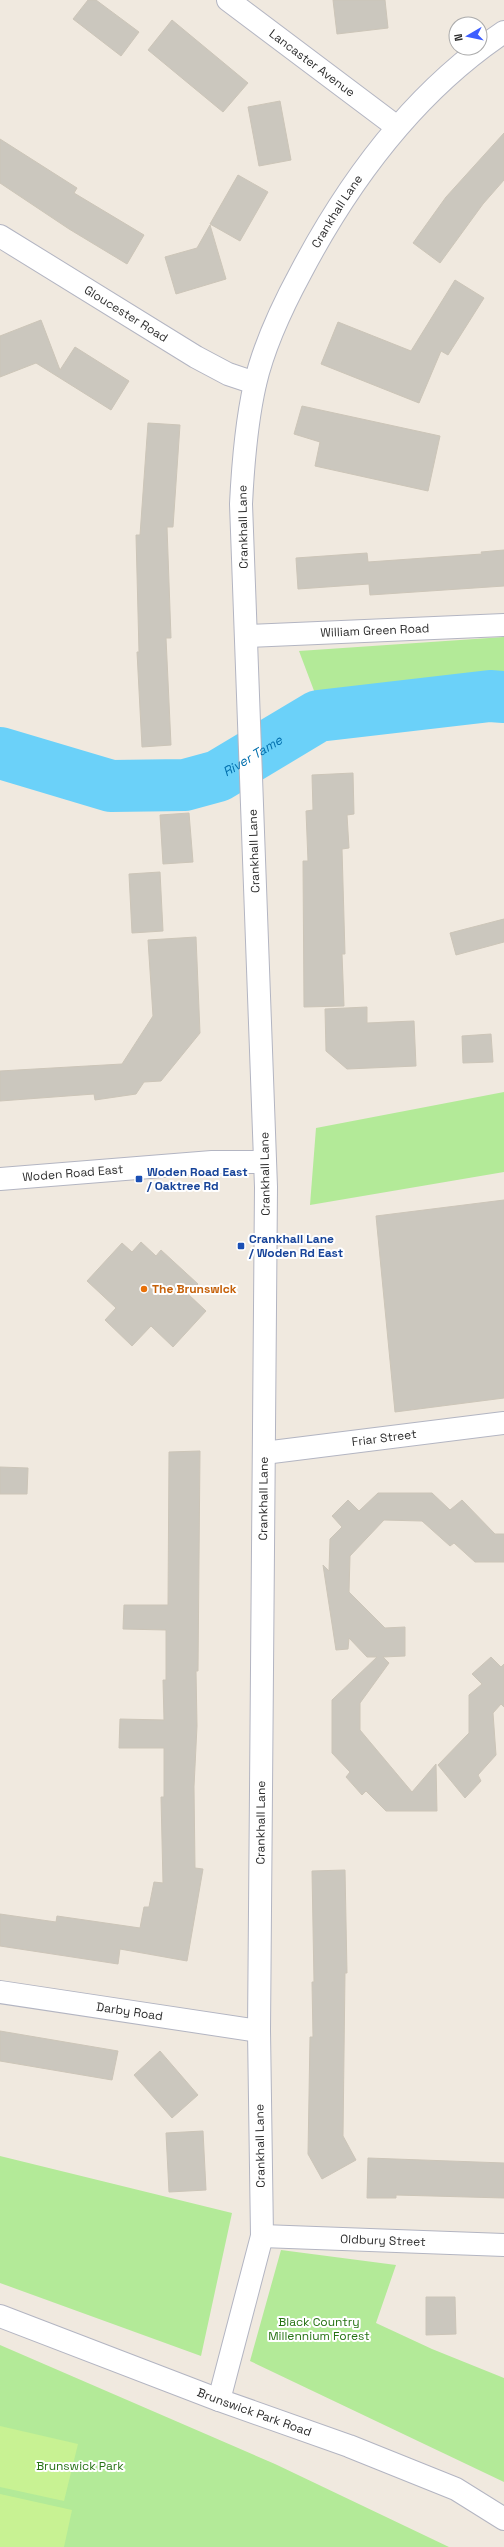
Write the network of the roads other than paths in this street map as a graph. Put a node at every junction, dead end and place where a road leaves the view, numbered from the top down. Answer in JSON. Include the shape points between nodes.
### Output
{"nodes":[{"id":1,"x":228,"y":0,"type":"edge"},
{"id":2,"x":504,"y":32,"type":"edge"},
{"id":3,"x":397,"y":127,"type":"junction"},
{"id":4,"x":0,"y":236,"type":"edge"},
{"id":5,"x":255,"y":383,"type":"junction"},
{"id":6,"x":504,"y":625,"type":"edge"},
{"id":7,"x":247,"y":636,"type":"junction"},
{"id":8,"x":265,"y":1162,"type":"junction"},
{"id":9,"x":0,"y":1179,"type":"edge"},
{"id":10,"x":504,"y":1423,"type":"edge"},
{"id":11,"x":264,"y":1453,"type":"junction"},
{"id":12,"x":0,"y":1992,"type":"edge"},
{"id":13,"x":260,"y":2031,"type":"junction"},
{"id":14,"x":262,"y":2236,"type":"junction"},
{"id":15,"x":504,"y":2245,"type":"edge"},
{"id":16,"x":0,"y":2316,"type":"edge"},
{"id":17,"x":219,"y":2400,"type":"junction"},
{"id":18,"x":504,"y":2519,"type":"edge"}],
"edges":[{"from":1,"to":3,"type":"street","name":"Lancaster Avenue"},
{"from":2,"to":3,"type":"street","name":"Crankhall Lane","via":[[475,52]]},
{"from":3,"to":5,"type":"street","name":"Crankhall Lane","via":[[323,231],[276,324]]},
{"from":4,"to":5,"type":"street","name":"Gloucester Road","via":[[196,357],[228,374]]},
{"from":5,"to":7,"type":"street","name":"Crankhall Lane","via":[[244,446],[241,504]]},
{"from":6,"to":7,"type":"street","name":"William Green Road"},
{"from":7,"to":8,"type":"street","name":"Crankhall Lane"},
{"from":8,"to":9,"type":"street","name":"Woden Road East","via":[[212,1162]]},
{"from":8,"to":11,"type":"street","name":"Crankhall Lane"},
{"from":10,"to":11,"type":"street","name":"Friar Street"},
{"from":11,"to":13,"type":"street","name":"Crankhall Lane"},
{"from":12,"to":13,"type":"street","name":"Darby Road"},
{"from":13,"to":14,"type":"street","name":"Crankhall Lane"},
{"from":14,"to":15,"type":"street","name":"Oldbury Street"},
{"from":14,"to":17,"type":"street","name":"Crankhall Lane"},
{"from":16,"to":17,"type":"street","name":"Brunswick Park Road"},
{"from":17,"to":18,"type":"street","name":"Brunswick Park Road","via":[[350,2446],[456,2489]]}]}
